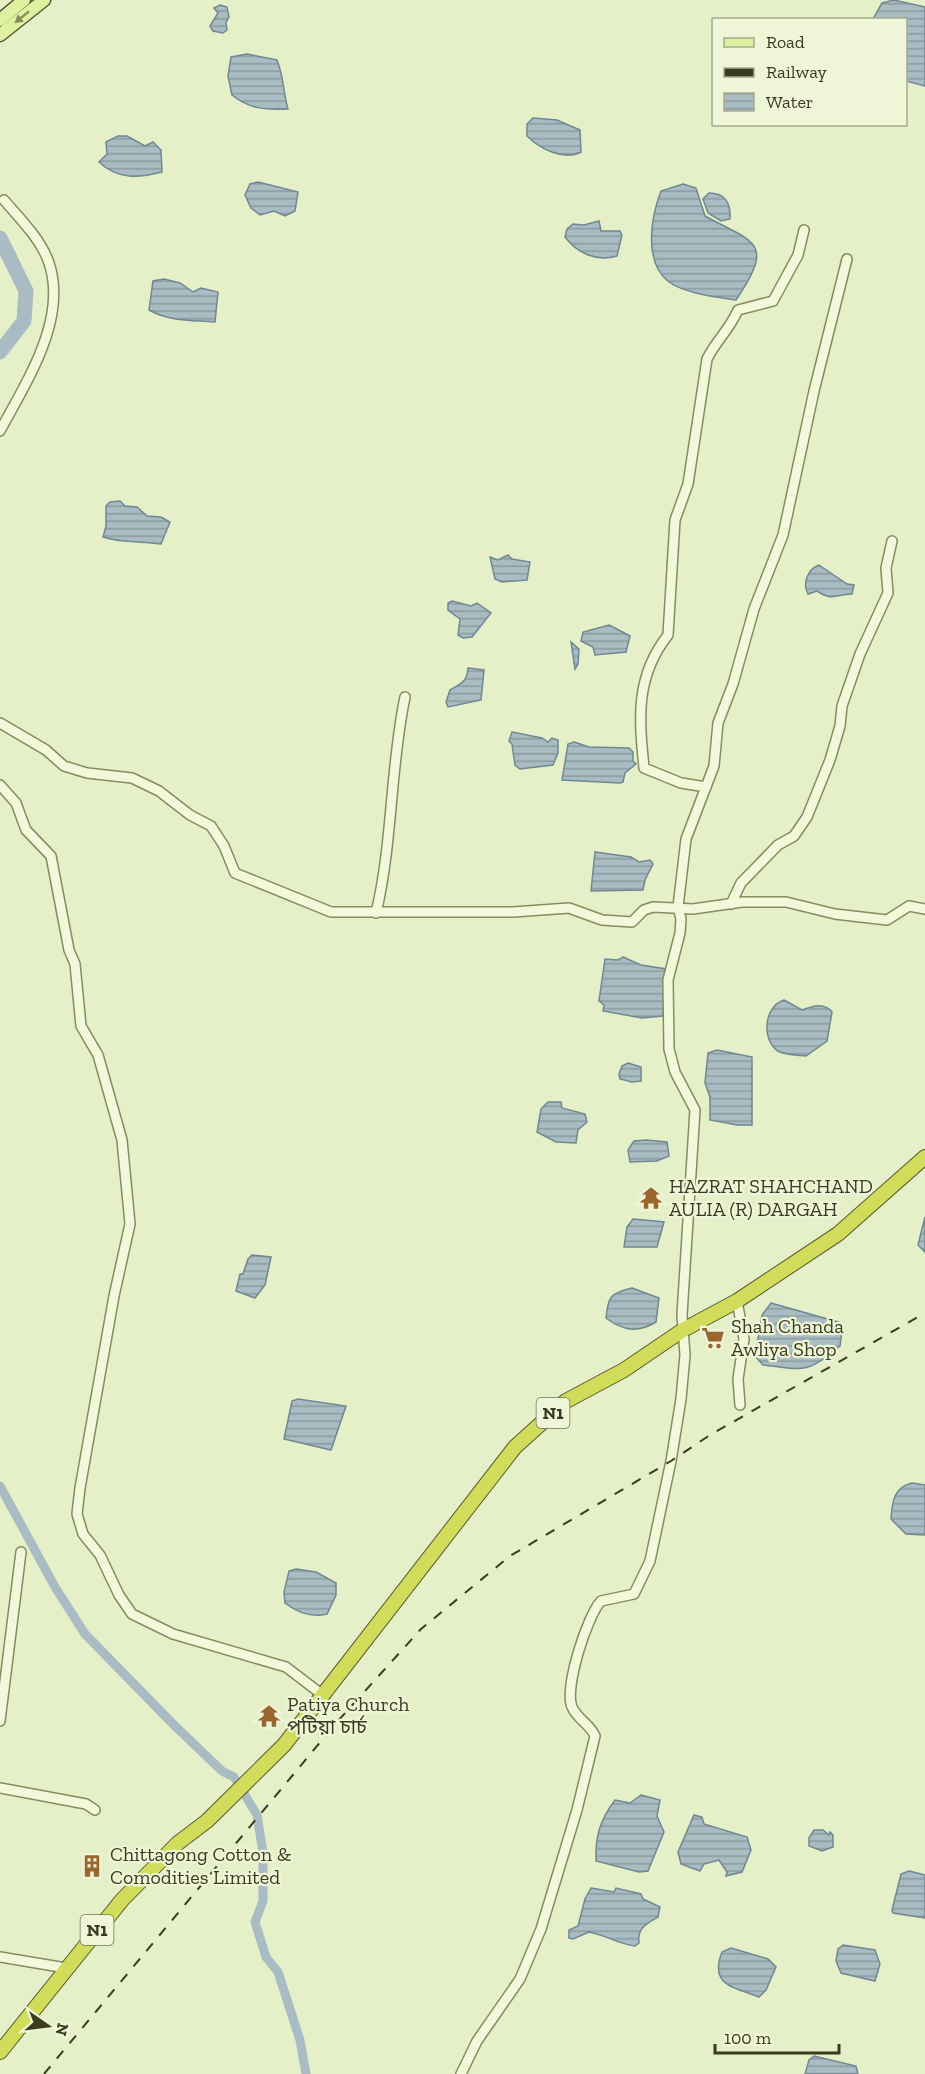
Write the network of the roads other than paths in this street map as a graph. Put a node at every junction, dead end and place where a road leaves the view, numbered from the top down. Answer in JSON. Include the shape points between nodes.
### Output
{"nodes":[{"id":1,"x":24,"y":0,"type":"edge"},
{"id":2,"x":44,"y":0,"type":"edge"},
{"id":3,"x":0,"y":20,"type":"edge"},
{"id":4,"x":0,"y":35,"type":"edge"},
{"id":5,"x":4,"y":200,"type":"dead end"},
{"id":6,"x":804,"y":230,"type":"dead end"},
{"id":7,"x":847,"y":259,"type":"dead end"},
{"id":8,"x":0,"y":431,"type":"edge"},
{"id":9,"x":892,"y":541,"type":"dead end"},
{"id":10,"x":405,"y":697,"type":"dead end"},
{"id":11,"x":0,"y":723,"type":"edge"},
{"id":12,"x":0,"y":785,"type":"edge"},
{"id":13,"x":706,"y":788,"type":"junction"},
{"id":14,"x":731,"y":904,"type":"junction"},
{"id":15,"x":678,"y":907,"type":"junction"},
{"id":16,"x":925,"y":909,"type":"edge"},
{"id":17,"x":376,"y":913,"type":"junction"},
{"id":18,"x":925,"y":1158,"type":"edge"},
{"id":19,"x":737,"y":1302,"type":"junction"},
{"id":20,"x":683,"y":1330,"type":"junction"},
{"id":21,"x":740,"y":1405,"type":"dead end"},
{"id":22,"x":21,"y":1552,"type":"dead end"},
{"id":23,"x":324,"y":1696,"type":"junction"},
{"id":24,"x":0,"y":1721,"type":"edge"},
{"id":25,"x":0,"y":1788,"type":"edge"},
{"id":26,"x":95,"y":1810,"type":"dead end"},
{"id":27,"x":0,"y":1957,"type":"edge"},
{"id":28,"x":66,"y":1968,"type":"junction"},
{"id":29,"x":0,"y":2052,"type":"edge"},
{"id":30,"x":461,"y":2074,"type":"edge"}],
"edges":[{"from":1,"to":3,"type":"main road"},
{"from":2,"to":4,"type":"main road","one_way":true},
{"from":5,"to":8,"type":"street","via":[[39,243],[49,264],[55,301],[30,375]]},
{"from":6,"to":13,"type":"street","via":[[798,255],[773,301],[738,310],[728,332],[715,343],[707,359],[688,484],[675,520],[668,635],[657,649],[641,689],[644,768]]},
{"from":7,"to":13,"type":"street","via":[[783,535],[754,609],[718,723],[714,766]]},
{"from":9,"to":14,"type":"street","via":[[886,568],[888,593],[860,654],[842,706],[830,759],[807,817],[794,836],[778,845],[741,883]]},
{"from":10,"to":17,"type":"street","via":[[394,752],[391,821]]},
{"from":11,"to":17,"type":"street","via":[[46,750],[64,766],[132,778],[159,791],[190,816],[211,826],[235,873],[331,912]]},
{"from":12,"to":23,"type":"street","via":[[16,803],[27,830],[51,856],[75,964],[81,1026],[98,1055],[108,1086],[122,1140],[127,1181],[130,1224],[80,1488],[77,1514],[82,1534],[100,1555],[132,1614],[173,1634],[286,1667]]},
{"from":13,"to":15,"type":"street","via":[[686,839]]},
{"from":14,"to":15,"type":"street"},
{"from":14,"to":16,"type":"street","via":[[786,902],[835,914],[887,920],[909,906]]},
{"from":15,"to":17,"type":"street","via":[[653,907],[632,922],[602,920],[569,908]]},
{"from":15,"to":20,"type":"street","via":[[680,933],[668,980],[669,1049],[675,1072],[695,1110]]},
{"from":18,"to":19,"type":"highway","number":"N1","via":[[838,1234]]},
{"from":19,"to":20,"type":"highway","number":"N1"},
{"from":19,"to":21,"type":"street","via":[[744,1339],[738,1378]]},
{"from":20,"to":23,"type":"highway","number":"N1","via":[[624,1370],[566,1401],[515,1447]]},
{"from":20,"to":30,"type":"street","via":[[681,1399],[650,1561],[634,1594],[605,1599],[597,1605],[573,1674],[573,1710],[596,1736],[559,1874],[520,1979],[477,2042]]},
{"from":22,"to":24,"type":"street"},
{"from":23,"to":28,"type":"highway","number":"N1","via":[[267,1763],[122,1900]]},
{"from":25,"to":26,"type":"street","via":[[86,1804]]},
{"from":27,"to":28,"type":"street"},
{"from":28,"to":29,"type":"highway","number":"N1"}]}
